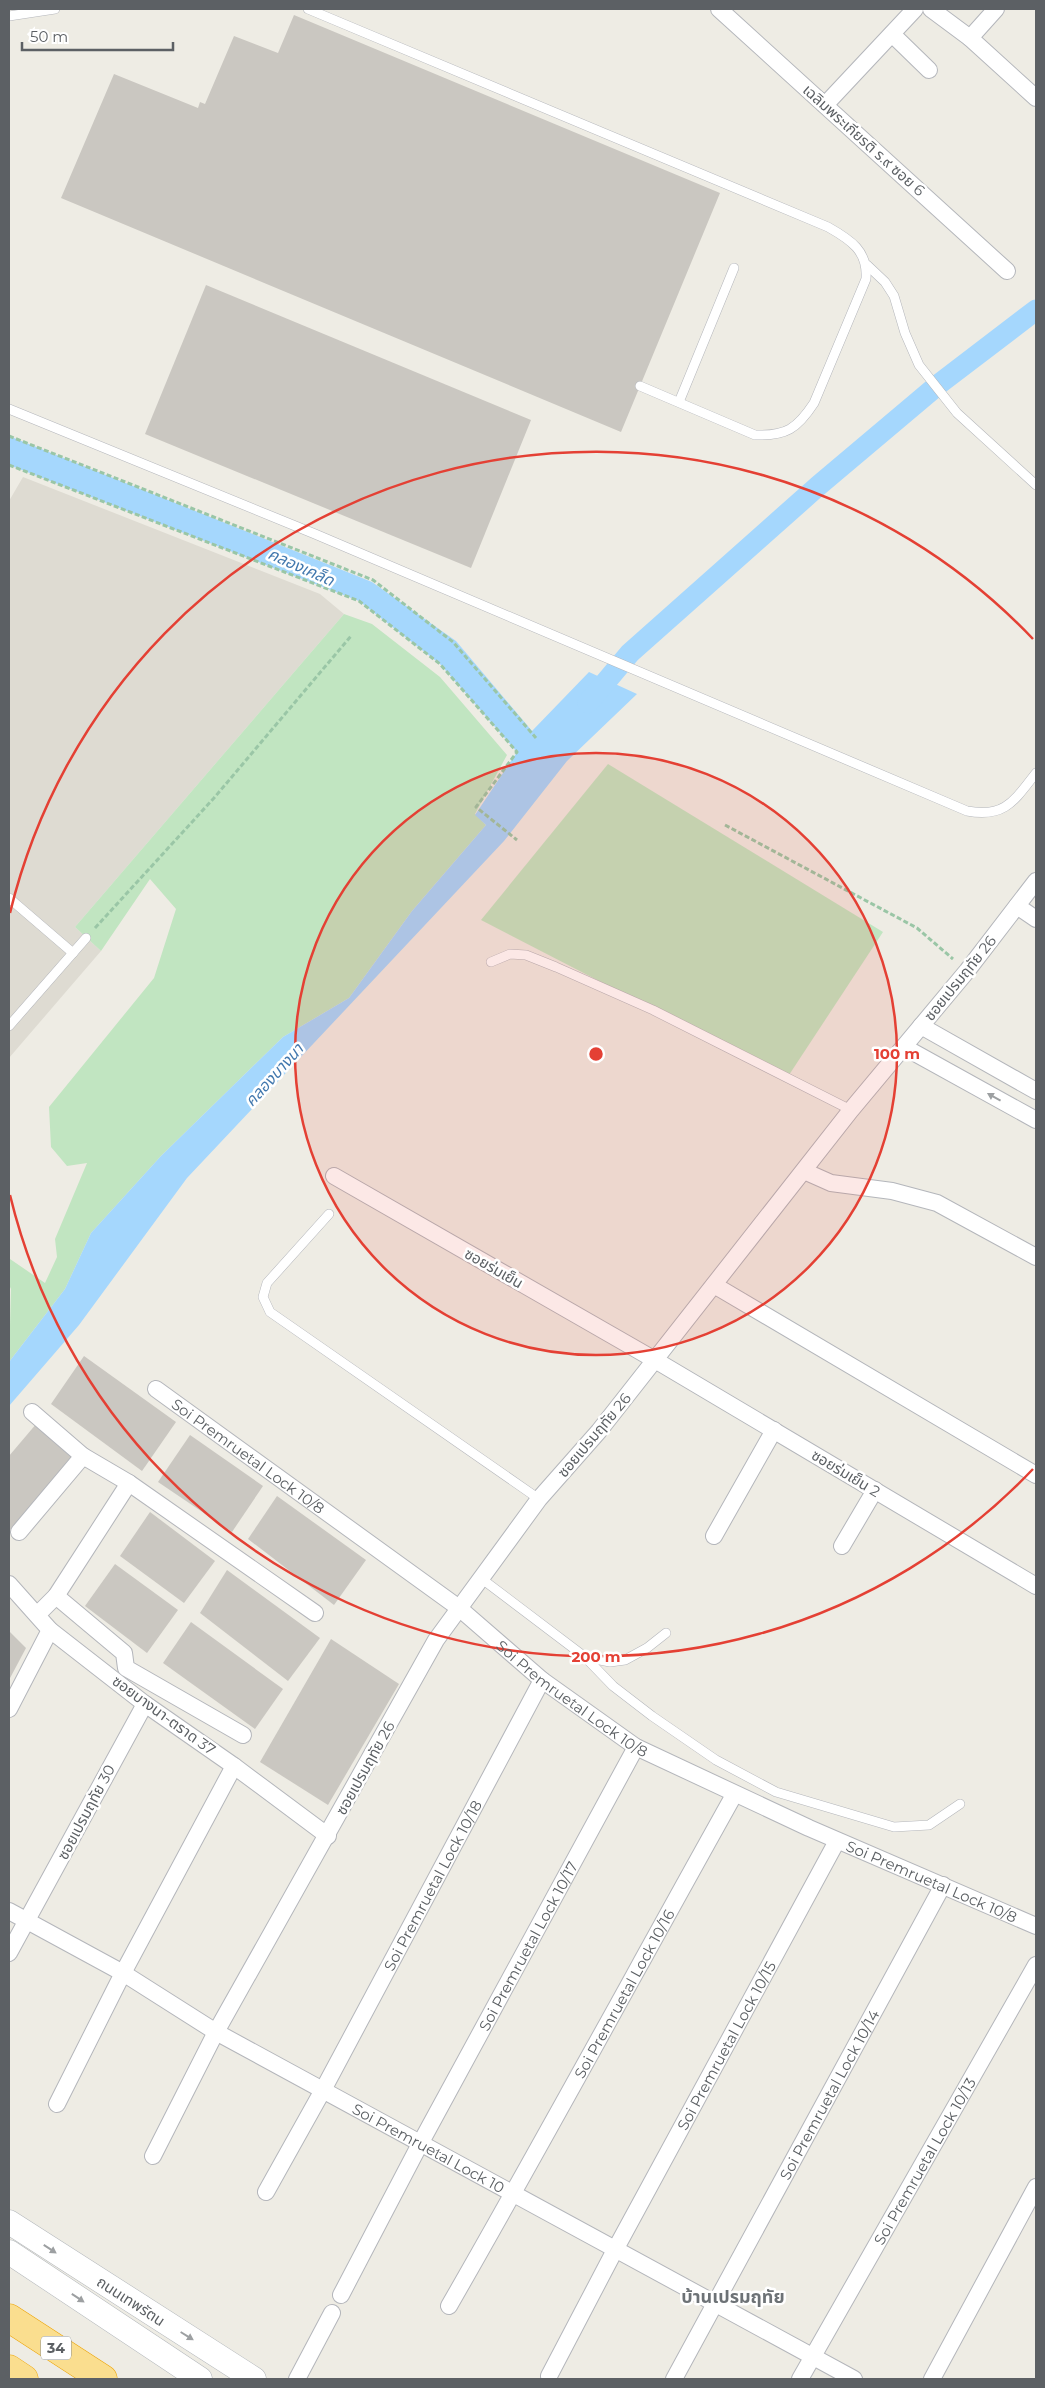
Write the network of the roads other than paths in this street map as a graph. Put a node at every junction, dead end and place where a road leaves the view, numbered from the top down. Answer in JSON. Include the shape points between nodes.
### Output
{"nodes":[{"id":1,"x":56,"y":9,"type":"edge"},
{"id":2,"x":308,"y":9,"type":"edge"},
{"id":3,"x":720,"y":9,"type":"edge"},
{"id":4,"x":915,"y":9,"type":"edge"},
{"id":5,"x":931,"y":9,"type":"edge"},
{"id":6,"x":996,"y":9,"type":"edge"},
{"id":7,"x":37,"y":10,"type":"edge"},
{"id":8,"x":9,"y":16,"type":"edge"},
{"id":9,"x":892,"y":34,"type":"junction"},
{"id":10,"x":970,"y":38,"type":"junction"},
{"id":11,"x":929,"y":70,"type":"dead end"},
{"id":12,"x":1036,"y":98,"type":"edge"},
{"id":13,"x":825,"y":105,"type":"junction"},
{"id":14,"x":867,"y":264,"type":"junction"},
{"id":15,"x":734,"y":268,"type":"dead end"},
{"id":16,"x":1008,"y":271,"type":"dead end"},
{"id":17,"x":640,"y":386,"type":"dead end"},
{"id":18,"x":679,"y":402,"type":"junction"},
{"id":19,"x":9,"y":409,"type":"edge"},
{"id":20,"x":1036,"y":485,"type":"edge"},
{"id":21,"x":1036,"y":772,"type":"edge"},
{"id":22,"x":1036,"y":882,"type":"edge"},
{"id":23,"x":9,"y":898,"type":"edge"},
{"id":24,"x":1017,"y":906,"type":"junction"},
{"id":25,"x":1036,"y":919,"type":"edge"},
{"id":26,"x":86,"y":938,"type":"road end"},
{"id":27,"x":73,"y":953,"type":"junction"},
{"id":28,"x":491,"y":962,"type":"dead end"},
{"id":29,"x":9,"y":1026,"type":"edge"},
{"id":30,"x":921,"y":1026,"type":"junction"},
{"id":31,"x":904,"y":1047,"type":"junction"},
{"id":32,"x":1036,"y":1091,"type":"edge"},
{"id":33,"x":851,"y":1110,"type":"junction"},
{"id":34,"x":1036,"y":1120,"type":"edge"},
{"id":35,"x":804,"y":1171,"type":"junction"},
{"id":36,"x":334,"y":1176,"type":"dead end"},
{"id":37,"x":329,"y":1214,"type":"dead end"},
{"id":38,"x":1036,"y":1257,"type":"edge"},
{"id":39,"x":714,"y":1285,"type":"junction"},
{"id":40,"x":655,"y":1360,"type":"junction"},
{"id":41,"x":156,"y":1390,"type":"dead end"},
{"id":42,"x":32,"y":1412,"type":"dead end"},
{"id":43,"x":774,"y":1430,"type":"junction"},
{"id":44,"x":83,"y":1456,"type":"junction"},
{"id":45,"x":1036,"y":1475,"type":"edge"},
{"id":46,"x":129,"y":1483,"type":"junction"},
{"id":47,"x":875,"y":1490,"type":"junction"},
{"id":48,"x":539,"y":1499,"type":"junction"},
{"id":49,"x":19,"y":1532,"type":"dead end"},
{"id":50,"x":714,"y":1536,"type":"dead end"},
{"id":51,"x":842,"y":1546,"type":"dead end"},
{"id":52,"x":482,"y":1579,"type":"junction"},
{"id":53,"x":9,"y":1584,"type":"edge"},
{"id":54,"x":1036,"y":1586,"type":"edge"},
{"id":55,"x":56,"y":1596,"type":"junction"},
{"id":56,"x":459,"y":1608,"type":"junction"},
{"id":57,"x":315,"y":1613,"type":"dead end"},
{"id":58,"x":38,"y":1614,"type":"junction"},
{"id":59,"x":50,"y":1630,"type":"junction"},
{"id":60,"x":666,"y":1634,"type":"dead end"},
{"id":61,"x":585,"y":1657,"type":"junction"},
{"id":62,"x":542,"y":1680,"type":"junction"},
{"id":63,"x":145,"y":1704,"type":"junction"},
{"id":64,"x":9,"y":1709,"type":"edge"},
{"id":65,"x":243,"y":1735,"type":"dead end"},
{"id":66,"x":636,"y":1747,"type":"junction"},
{"id":67,"x":234,"y":1766,"type":"junction"},
{"id":68,"x":734,"y":1795,"type":"junction"},
{"id":69,"x":960,"y":1804,"type":"dead end"},
{"id":70,"x":328,"y":1836,"type":"junction"},
{"id":71,"x":838,"y":1841,"type":"junction"},
{"id":72,"x":943,"y":1885,"type":"junction"},
{"id":73,"x":9,"y":1911,"type":"edge"},
{"id":74,"x":27,"y":1921,"type":"junction"},
{"id":75,"x":1036,"y":1926,"type":"edge"},
{"id":76,"x":9,"y":1953,"type":"edge"},
{"id":77,"x":1036,"y":1965,"type":"edge"},
{"id":78,"x":123,"y":1973,"type":"junction"},
{"id":79,"x":216,"y":2032,"type":"junction"},
{"id":80,"x":323,"y":2090,"type":"junction"},
{"id":81,"x":57,"y":2104,"type":"dead end"},
{"id":82,"x":420,"y":2144,"type":"junction"},
{"id":83,"x":153,"y":2156,"type":"dead end"},
{"id":84,"x":1036,"y":2187,"type":"edge"},
{"id":85,"x":266,"y":2192,"type":"dead end"},
{"id":86,"x":514,"y":2193,"type":"junction"},
{"id":87,"x":9,"y":2222,"type":"edge"},
{"id":88,"x":615,"y":2250,"type":"junction"},
{"id":89,"x":9,"y":2252,"type":"edge"},
{"id":90,"x":341,"y":2295,"type":"dead end"},
{"id":91,"x":714,"y":2304,"type":"junction"},
{"id":92,"x":449,"y":2306,"type":"dead end"},
{"id":93,"x":332,"y":2313,"type":"dead end"},
{"id":94,"x":9,"y":2318,"type":"edge"},
{"id":95,"x":9,"y":2332,"type":"edge"},
{"id":96,"x":813,"y":2357,"type":"junction"},
{"id":97,"x":9,"y":2369,"type":"edge"},
{"id":98,"x":549,"y":2376,"type":"dead end"},
{"id":99,"x":24,"y":2379,"type":"edge"},
{"id":100,"x":82,"y":2379,"type":"edge"},
{"id":101,"x":104,"y":2379,"type":"edge"},
{"id":102,"x":200,"y":2379,"type":"edge"},
{"id":103,"x":254,"y":2379,"type":"edge"},
{"id":104,"x":297,"y":2379,"type":"edge"},
{"id":105,"x":674,"y":2379,"type":"edge"},
{"id":106,"x":800,"y":2379,"type":"edge"},
{"id":107,"x":854,"y":2379,"type":"edge"},
{"id":108,"x":932,"y":2379,"type":"edge"}],
"edges":[{"from":1,"to":7,"type":"lane"},
{"from":2,"to":14,"type":"lane","via":[[828,227],[858,249]]},
{"from":3,"to":13,"type":"street","name":"เฉลิมพระเกียรติ ร.๙ ซอย 6"},
{"from":4,"to":9,"type":"street"},
{"from":5,"to":10,"type":"street"},
{"from":6,"to":10,"type":"street"},
{"from":7,"to":8,"type":"lane"},
{"from":9,"to":11,"type":"street"},
{"from":9,"to":13,"type":"street"},
{"from":10,"to":12,"type":"street"},
{"from":13,"to":16,"type":"street","name":"เฉลิมพระเกียรติ ร.๙ ซอย 6"},
{"from":14,"to":18,"type":"lane","via":[[866,279],[814,403],[803,420],[784,431],[770,435],[755,434]]},
{"from":14,"to":20,"type":"lane","via":[[886,282],[894,296],[919,365],[958,413]]},
{"from":15,"to":18,"type":"lane"},
{"from":17,"to":18,"type":"lane"},
{"from":19,"to":21,"type":"lane","via":[[315,534],[967,811],[997,812],[1019,795]]},
{"from":22,"to":24,"type":"street","name":"ซอยเปรมฤทัย 26"},
{"from":23,"to":27,"type":"lane"},
{"from":24,"to":25,"type":"street"},
{"from":24,"to":30,"type":"street","name":"ซอยเปรมฤทัย 26"},
{"from":26,"to":27,"type":"lane"},
{"from":27,"to":29,"type":"lane"},
{"from":28,"to":33,"type":"lane","via":[[510,954],[526,955],[556,967],[653,1010]]},
{"from":30,"to":31,"type":"street","name":"ซอยเปรมฤทัย 26"},
{"from":30,"to":32,"type":"street"},
{"from":31,"to":33,"type":"street","name":"ซอยเปรมฤทัย 26"},
{"from":34,"to":31,"type":"street","one_way":true},
{"from":33,"to":35,"type":"street","name":"ซอยเปรมฤทัย 26"},
{"from":35,"to":38,"type":"street","via":[[831,1183],[892,1191],[937,1203]]},
{"from":35,"to":39,"type":"street","name":"ซอยเปรมฤทัย 26"},
{"from":36,"to":40,"type":"street","name":"ซอยร่มเย็น"},
{"from":37,"to":48,"type":"lane","via":[[267,1283],[263,1297],[270,1312]]},
{"from":39,"to":40,"type":"street","name":"ซอยเปรมฤทัย 26"},
{"from":39,"to":45,"type":"street"},
{"from":40,"to":43,"type":"street","name":"ซอยร่มเย็น 2"},
{"from":40,"to":48,"type":"street","name":"ซอยเปรมฤทัย 26"},
{"from":41,"to":56,"type":"street","name":"Soi Premruetal Lock 10/8"},
{"from":42,"to":44,"type":"street"},
{"from":43,"to":47,"type":"street","name":"ซอยร่มเย็น 2"},
{"from":43,"to":50,"type":"street"},
{"from":44,"to":46,"type":"street"},
{"from":44,"to":49,"type":"street"},
{"from":46,"to":55,"type":"street"},
{"from":46,"to":57,"type":"street"},
{"from":47,"to":51,"type":"street"},
{"from":47,"to":54,"type":"street","name":"ซอยร่มเย็น 2"},
{"from":48,"to":52,"type":"street","name":"ซอยเปรมฤทัย 26"},
{"from":52,"to":56,"type":"street","name":"ซอยเปรมฤทัย 26"},
{"from":52,"to":61,"type":"lane"},
{"from":53,"to":58,"type":"street","name":"ซอยบางนา-ตราด 37"},
{"from":55,"to":58,"type":"street"},
{"from":55,"to":65,"type":"street","via":[[124,1653],[126,1668]]},
{"from":56,"to":62,"type":"street","name":"Soi Premruetal Lock 10/8"},
{"from":56,"to":70,"type":"street","name":"ซอยเปรมฤทัย 26","via":[[436,1640]]},
{"from":58,"to":59,"type":"street","name":"ซอยบางนา-ตราด 37"},
{"from":59,"to":63,"type":"street","name":"ซอยบางนา-ตราด 37"},
{"from":59,"to":64,"type":"street"},
{"from":60,"to":61,"type":"lane","via":[[625,1660],[610,1662]]},
{"from":61,"to":69,"type":"lane","via":[[614,1686],[652,1716],[716,1760],[776,1792],[894,1827],[929,1825]]},
{"from":62,"to":66,"type":"street","name":"Soi Premruetal Lock 10/8"},
{"from":62,"to":80,"type":"street","name":"Soi Premruetal Lock 10/18"},
{"from":63,"to":67,"type":"street","name":"ซอยบางนา-ตราด 37"},
{"from":63,"to":74,"type":"street","name":"ซอยเปรมฤทัย 30"},
{"from":66,"to":68,"type":"street","name":"Soi Premruetal Lock 10/8"},
{"from":66,"to":82,"type":"street","name":"Soi Premruetal Lock 10/17"},
{"from":67,"to":70,"type":"street","name":"ซอยบางนา-ตราด 37"},
{"from":67,"to":78,"type":"street"},
{"from":68,"to":71,"type":"street","name":"Soi Premruetal Lock 10/8"},
{"from":68,"to":86,"type":"street","name":"Soi Premruetal Lock 10/16"},
{"from":70,"to":79,"type":"street","name":"ซอยเปรมฤทัย 26"},
{"from":71,"to":72,"type":"street","name":"Soi Premruetal Lock 10/8"},
{"from":71,"to":88,"type":"street","name":"Soi Premruetal Lock 10/15"},
{"from":72,"to":75,"type":"street","name":"Soi Premruetal Lock 10/8"},
{"from":72,"to":91,"type":"street","name":"Soi Premruetal Lock 10/14"},
{"from":73,"to":74,"type":"street","name":"Soi Premruetal Lock 10"},
{"from":74,"to":76,"type":"street","name":"ซอยเปรมฤทัย 30"},
{"from":74,"to":78,"type":"street","name":"Soi Premruetal Lock 10"},
{"from":77,"to":96,"type":"street","name":"Soi Premruetal Lock 10/13"},
{"from":78,"to":79,"type":"street","name":"Soi Premruetal Lock 10"},
{"from":78,"to":81,"type":"street"},
{"from":79,"to":80,"type":"street","name":"Soi Premruetal Lock 10"},
{"from":79,"to":83,"type":"street","name":"ซอยเปรมฤทัย 26"},
{"from":80,"to":82,"type":"street","name":"Soi Premruetal Lock 10"},
{"from":80,"to":85,"type":"street","name":"Soi Premruetal Lock 10/18"},
{"from":82,"to":86,"type":"street","name":"Soi Premruetal Lock 10"},
{"from":82,"to":90,"type":"street","name":"Soi Premruetal Lock 10/17"},
{"from":84,"to":108,"type":"street"},
{"from":86,"to":88,"type":"street","name":"Soi Premruetal Lock 10"},
{"from":86,"to":92,"type":"street","name":"Soi Premruetal Lock 10/16"},
{"from":87,"to":103,"type":"main road","name":"ถนนเทพรัตน","one_way":true},
{"from":88,"to":91,"type":"street","name":"Soi Premruetal Lock 10"},
{"from":88,"to":98,"type":"street","name":"Soi Premruetal Lock 10/15"},
{"from":89,"to":102,"type":"main road","one_way":true},
{"from":91,"to":96,"type":"street","name":"Soi Premruetal Lock 10"},
{"from":91,"to":105,"type":"street","name":"Soi Premruetal Lock 10/14"},
{"from":93,"to":104,"type":"street"},
{"from":94,"to":101,"type":"highway","number":"34"},
{"from":95,"to":100,"type":"highway"},
{"from":96,"to":106,"type":"street","name":"Soi Premruetal Lock 10/13"},
{"from":96,"to":107,"type":"street","name":"Soi Premruetal Lock 10"},
{"from":97,"to":99,"type":"highway"}]}
